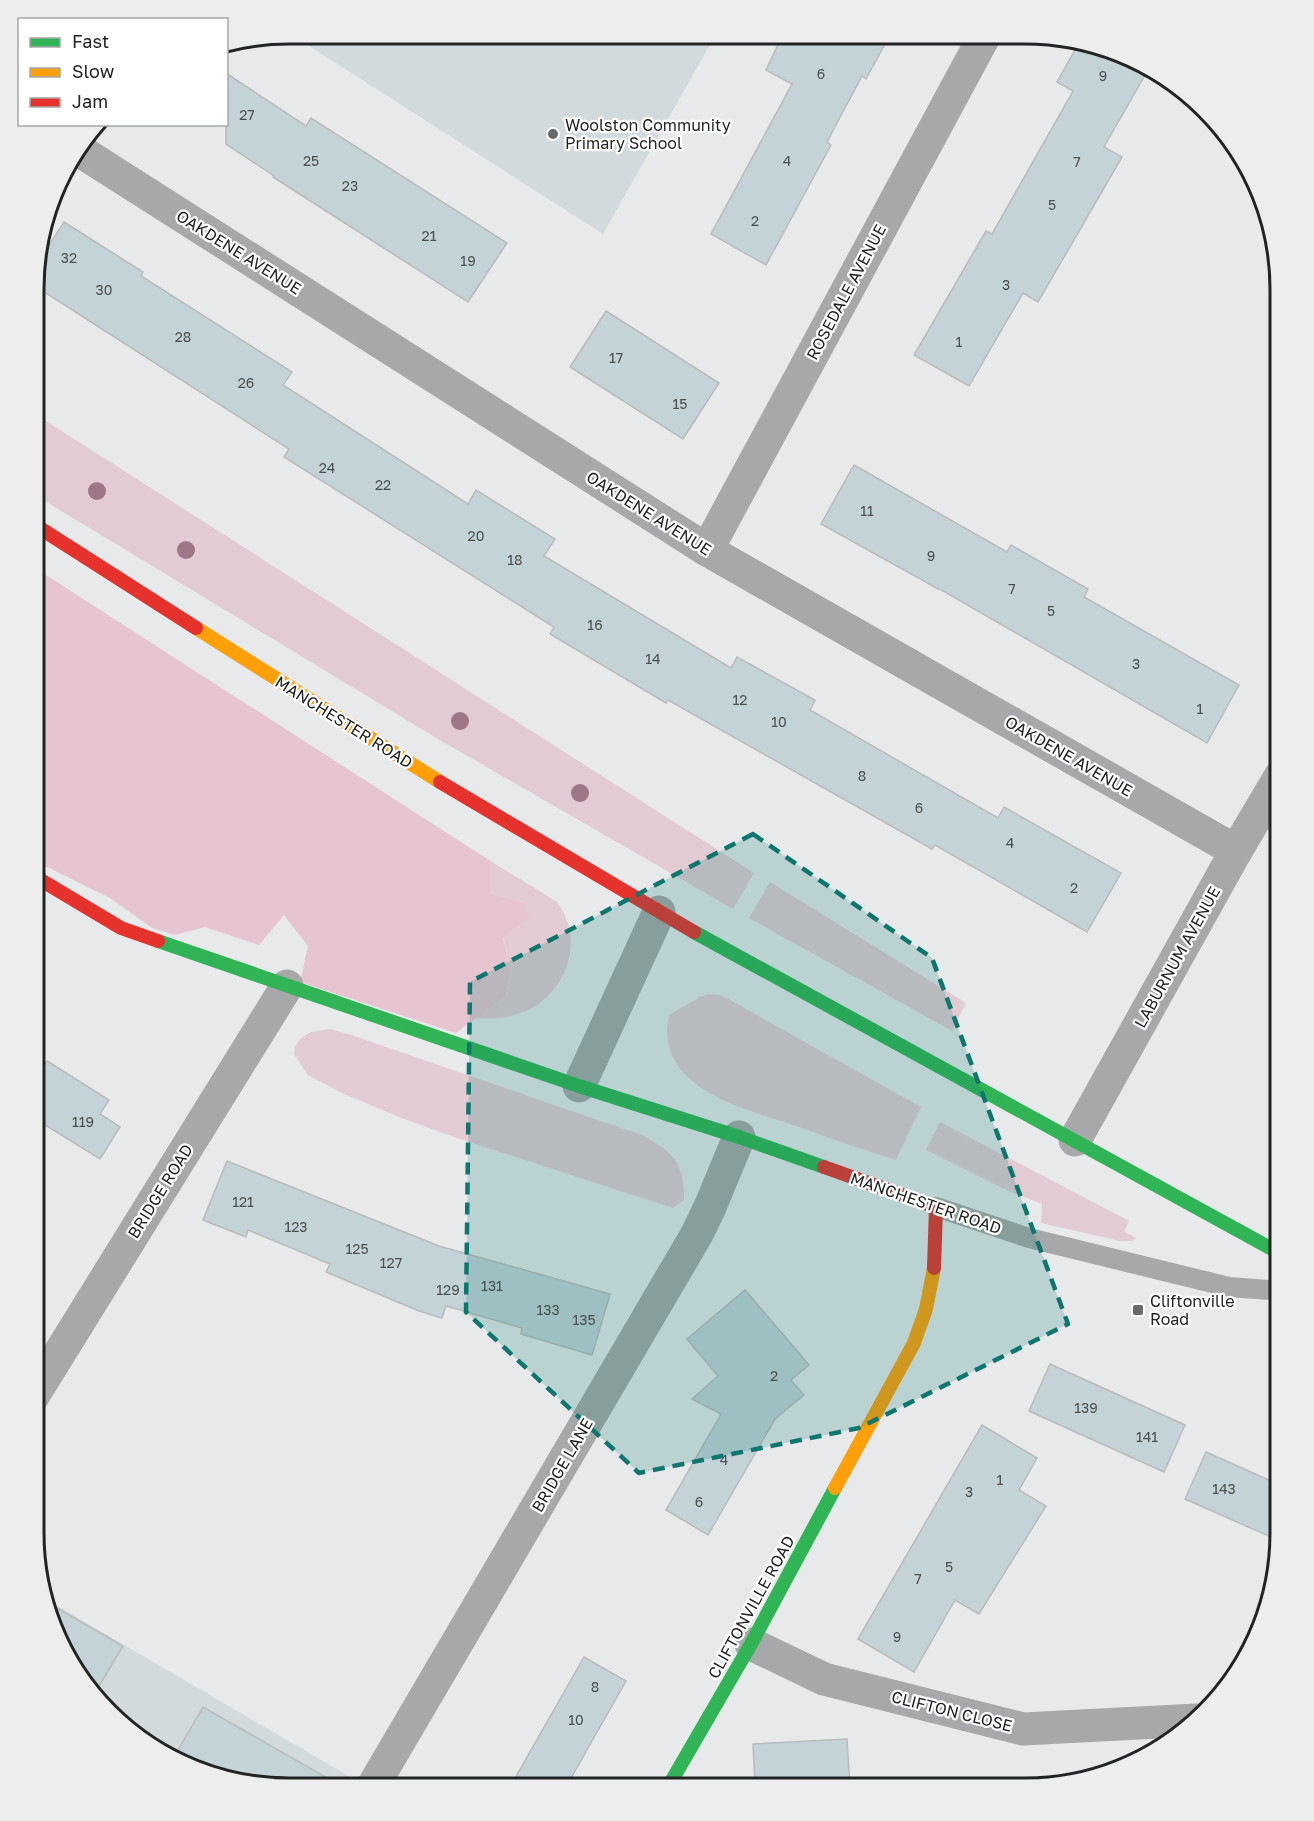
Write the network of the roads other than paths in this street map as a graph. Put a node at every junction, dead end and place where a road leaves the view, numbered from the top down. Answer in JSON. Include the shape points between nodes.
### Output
{"nodes":[{"id":1,"x":981,"y":44,"type":"edge"},
{"id":2,"x":84,"y":154,"type":"edge"},
{"id":3,"x":44,"y":531,"type":"edge"},
{"id":4,"x":707,"y":550,"type":"junction"},
{"id":5,"x":1270,"y":794,"type":"edge"},
{"id":6,"x":1236,"y":851,"type":"junction"},
{"id":7,"x":44,"y":882,"type":"edge"},
{"id":8,"x":659,"y":912,"type":"junction"},
{"id":9,"x":287,"y":986,"type":"junction"},
{"id":10,"x":579,"y":1086,"type":"junction"},
{"id":11,"x":739,"y":1137,"type":"junction"},
{"id":12,"x":1075,"y":1140,"type":"junction"},
{"id":13,"x":936,"y":1207,"type":"junction"},
{"id":14,"x":1270,"y":1248,"type":"edge"},
{"id":15,"x":1270,"y":1290,"type":"edge"},
{"id":16,"x":44,"y":1378,"type":"edge"},
{"id":17,"x":751,"y":1644,"type":"junction"},
{"id":18,"x":1182,"y":1721,"type":"edge"},
{"id":19,"x":378,"y":1778,"type":"edge"},
{"id":20,"x":673,"y":1778,"type":"edge"}],
"edges":[{"from":1,"to":4,"type":"street","name":"ROSEDALE AVENUE"},
{"from":2,"to":4,"type":"street","name":"OAKDENE AVENUE"},
{"from":3,"to":8,"type":"street","name":"MANCHESTER ROAD","via":[[413,766]]},
{"from":4,"to":6,"type":"street","name":"OAKDENE AVENUE"},
{"from":5,"to":6,"type":"street","name":"LABURNUM AVENUE"},
{"from":6,"to":12,"type":"street","name":"LABURNUM AVENUE"},
{"from":7,"to":9,"type":"street","name":"MANCHESTER ROAD","via":[[121,928]]},
{"from":8,"to":10,"type":"street"},
{"from":8,"to":12,"type":"street","name":"MANCHESTER ROAD"},
{"from":9,"to":10,"type":"street","name":"MANCHESTER ROAD"},
{"from":9,"to":16,"type":"street","name":"BRIDGE ROAD"},
{"from":10,"to":11,"type":"street","name":"MANCHESTER ROAD"},
{"from":11,"to":13,"type":"street","name":"MANCHESTER ROAD"},
{"from":11,"to":19,"type":"street","name":"BRIDGE LANE","via":[[697,1234]]},
{"from":12,"to":14,"type":"street","name":"MANCHESTER ROAD"},
{"from":13,"to":15,"type":"lane","name":"MANCHESTER ROAD","via":[[1029,1238],[1229,1287]]},
{"from":13,"to":17,"type":"street","name":"CLIFTONVILLE ROAD","via":[[935,1270],[918,1333]]},
{"from":17,"to":18,"type":"street","name":"CLIFTON CLOSE","via":[[824,1679],[1023,1729]]},
{"from":17,"to":20,"type":"street","name":"CLIFTONVILLE ROAD"}]}
